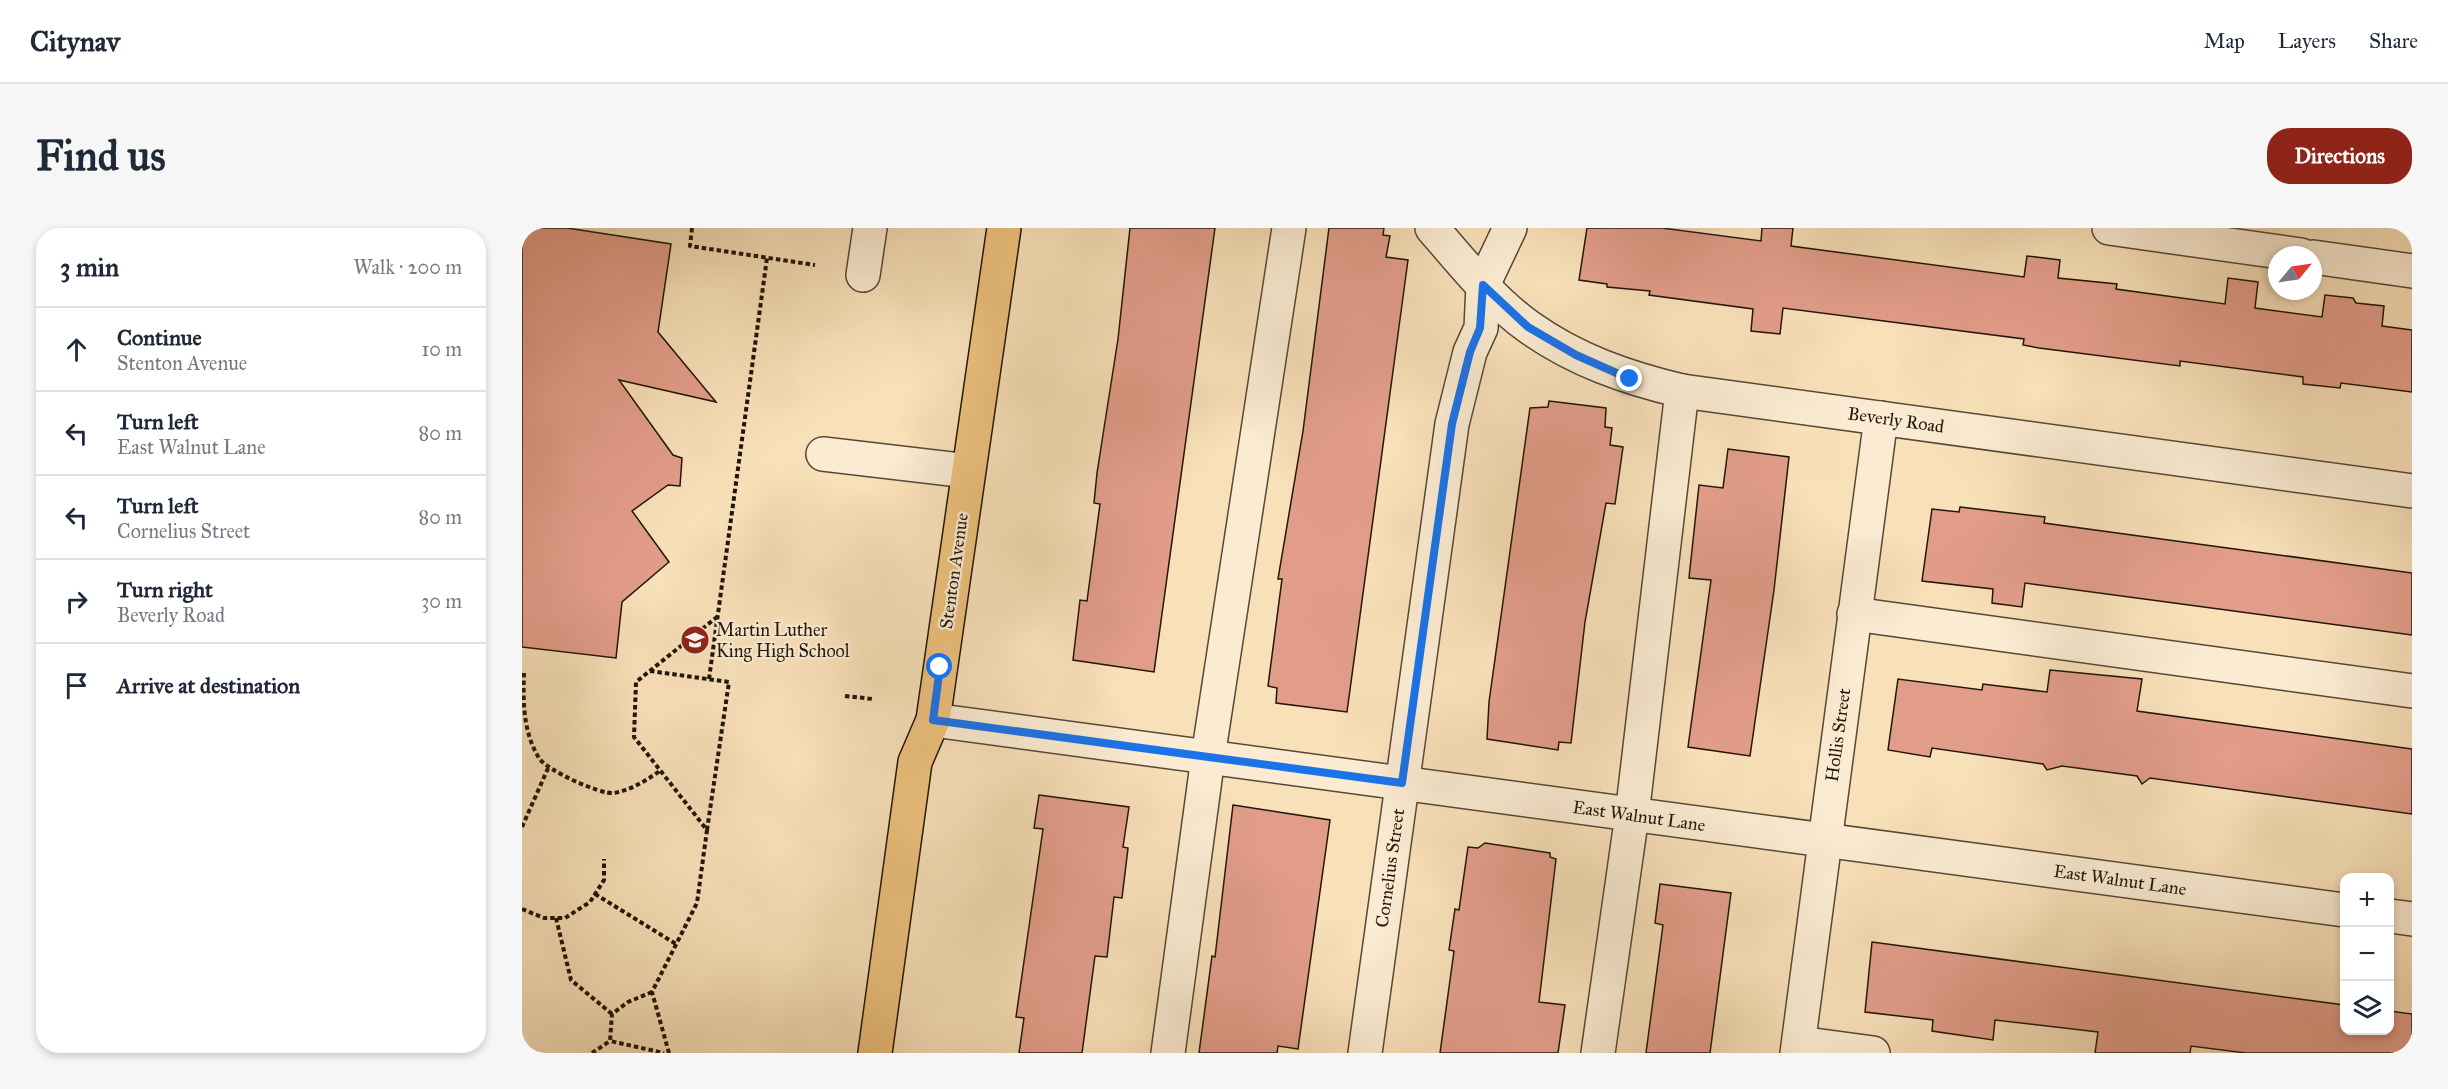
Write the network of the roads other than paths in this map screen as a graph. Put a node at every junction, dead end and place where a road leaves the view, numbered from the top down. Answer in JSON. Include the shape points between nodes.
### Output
{"nodes":[{"id":1,"x":870,"y":228,"type":"edge"},
{"id":2,"x":1004,"y":228,"type":"edge"},
{"id":3,"x":1289,"y":228,"type":"edge"},
{"id":4,"x":1432,"y":228,"type":"edge"},
{"id":5,"x":1510,"y":228,"type":"edge"},
{"id":6,"x":2109,"y":228,"type":"edge"},
{"id":7,"x":2268,"y":250,"type":"edge"},
{"id":8,"x":2322,"y":258,"type":"edge"},
{"id":9,"x":2412,"y":271,"type":"edge"},
{"id":10,"x":863,"y":275,"type":"dead end"},
{"id":11,"x":1483,"y":285,"type":"junction"},
{"id":12,"x":1682,"y":391,"type":"junction"},
{"id":13,"x":1881,"y":418,"type":"junction"},
{"id":14,"x":823,"y":454,"type":"dead end"},
{"id":15,"x":968,"y":471,"type":"junction"},
{"id":16,"x":2412,"y":491,"type":"edge"},
{"id":17,"x":1854,"y":614,"type":"junction"},
{"id":18,"x":2412,"y":691,"type":"edge"},
{"id":19,"x":933,"y":720,"type":"junction"},
{"id":20,"x":1208,"y":757,"type":"junction"},
{"id":21,"x":1402,"y":783,"type":"junction"},
{"id":22,"x":1632,"y":815,"type":"junction"},
{"id":23,"x":1824,"y":841,"type":"junction"},
{"id":24,"x":2340,"y":909,"type":"edge"},
{"id":25,"x":2394,"y":917,"type":"edge"},
{"id":26,"x":2412,"y":920,"type":"edge"},
{"id":27,"x":1798,"y":1048,"type":"edge"},
{"id":28,"x":875,"y":1053,"type":"edge"},
{"id":29,"x":1168,"y":1053,"type":"edge"},
{"id":30,"x":1365,"y":1053,"type":"edge"},
{"id":31,"x":1598,"y":1053,"type":"edge"},
{"id":32,"x":1873,"y":1053,"type":"edge"}],
"edges":[{"from":1,"to":10,"type":"street"},
{"from":2,"to":15,"type":"main road","name":"Stenton Avenue"},
{"from":3,"to":20,"type":"street"},
{"from":4,"to":11,"type":"street","name":"Beverly Road"},
{"from":5,"to":11,"type":"street","name":"Cornelius Street"},
{"from":6,"to":7,"type":"street"},
{"from":8,"to":9,"type":"street"},
{"from":11,"to":12,"type":"street","name":"Beverly Road","via":[[1528,327],[1576,355],[1630,379]]},
{"from":11,"to":21,"type":"street","name":"Cornelius Street","via":[[1480,328],[1452,424]]},
{"from":12,"to":13,"type":"street","name":"Beverly Road"},
{"from":12,"to":22,"type":"street"},
{"from":13,"to":16,"type":"street","name":"Beverly Road"},
{"from":13,"to":17,"type":"street","name":"Hollis Street"},
{"from":14,"to":15,"type":"street"},
{"from":15,"to":19,"type":"main road","name":"Stenton Avenue"},
{"from":17,"to":18,"type":"street"},
{"from":17,"to":23,"type":"street","name":"Hollis Street"},
{"from":19,"to":20,"type":"street","name":"East Walnut Lane"},
{"from":19,"to":28,"type":"main road","name":"Stenton Avenue","via":[[915,762]]},
{"from":20,"to":21,"type":"street","name":"East Walnut Lane"},
{"from":20,"to":29,"type":"street"},
{"from":21,"to":22,"type":"street","name":"East Walnut Lane"},
{"from":21,"to":30,"type":"street","name":"Cornelius Street"},
{"from":22,"to":23,"type":"street","name":"East Walnut Lane"},
{"from":22,"to":31,"type":"street"},
{"from":23,"to":24,"type":"street","name":"East Walnut Lane"},
{"from":23,"to":27,"type":"street","name":"Hollis Street"},
{"from":25,"to":26,"type":"street"},
{"from":27,"to":32,"type":"street"}]}
